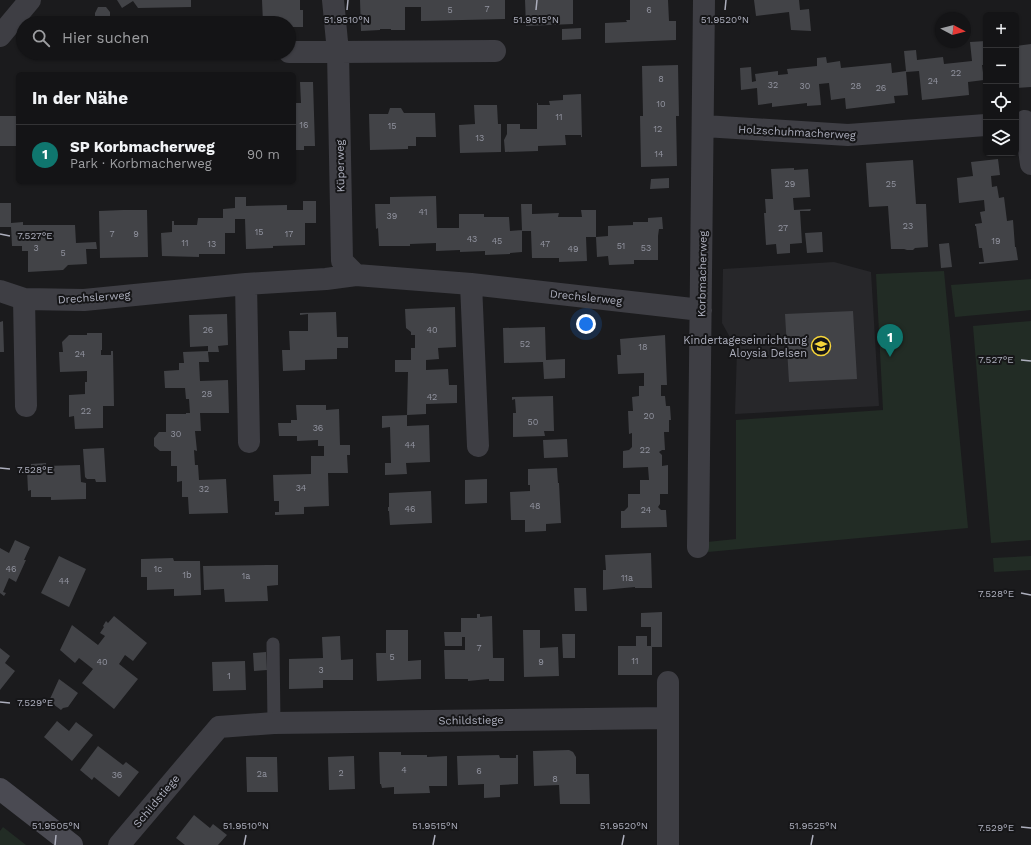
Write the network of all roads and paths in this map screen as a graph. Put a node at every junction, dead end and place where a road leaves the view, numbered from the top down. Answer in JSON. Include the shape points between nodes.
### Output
{"nodes":[{"id":1,"x":30,"y":0,"type":"edge"},
{"id":2,"x":333,"y":0,"type":"edge"},
{"id":3,"x":704,"y":0,"type":"edge"},
{"id":4,"x":17,"y":16,"type":"edge"},
{"id":5,"x":16,"y":17,"type":"edge"},
{"id":6,"x":0,"y":36,"type":"edge"},
{"id":7,"x":495,"y":51,"type":"dead end"},
{"id":8,"x":296,"y":52,"type":"edge"},
{"id":9,"x":338,"y":52,"type":"junction"},
{"id":10,"x":1024,"y":121,"type":"edge"},
{"id":11,"x":983,"y":125,"type":"edge"},
{"id":12,"x":704,"y":126,"type":"junction"},
{"id":13,"x":1031,"y":164,"type":"edge"},
{"id":14,"x":356,"y":275,"type":"junction"},
{"id":15,"x":246,"y":284,"type":"junction"},
{"id":16,"x":471,"y":284,"type":"junction"},
{"id":17,"x":0,"y":291,"type":"edge"},
{"id":18,"x":24,"y":300,"type":"junction"},
{"id":19,"x":701,"y":310,"type":"junction"},
{"id":20,"x":26,"y":406,"type":"dead end"},
{"id":21,"x":249,"y":442,"type":"dead end"},
{"id":22,"x":478,"y":446,"type":"dead end"},
{"id":23,"x":698,"y":547,"type":"dead end"},
{"id":24,"x":273,"y":644,"type":"dead end"},
{"id":25,"x":668,"y":682,"type":"dead end"},
{"id":26,"x":668,"y":718,"type":"junction"},
{"id":27,"x":274,"y":723,"type":"junction"},
{"id":28,"x":0,"y":789,"type":"edge"},
{"id":29,"x":72,"y":845,"type":"edge"},
{"id":30,"x":119,"y":845,"type":"edge"},
{"id":31,"x":668,"y":845,"type":"edge"}],
"edges":[{"from":1,"to":4,"type":"street"},
{"from":2,"to":9,"type":"street","name":"Küperweg"},
{"from":3,"to":12,"type":"street","name":"Korbmacherweg"},
{"from":5,"to":6,"type":"street"},
{"from":7,"to":9,"type":"street"},
{"from":8,"to":9,"type":"street"},
{"from":9,"to":14,"type":"street","name":"Küperweg","via":[[342,261]]},
{"from":10,"to":13,"type":"street"},
{"from":11,"to":12,"type":"street","name":"Holzschuhmacherweg","via":[[848,135]]},
{"from":12,"to":19,"type":"street","name":"Korbmacherweg"},
{"from":14,"to":15,"type":"street","name":"Drechslerweg"},
{"from":14,"to":16,"type":"street","name":"Drechslerweg"},
{"from":15,"to":18,"type":"street","name":"Drechslerweg","via":[[84,300]]},
{"from":15,"to":21,"type":"street"},
{"from":16,"to":19,"type":"street","name":"Drechslerweg"},
{"from":16,"to":22,"type":"street"},
{"from":17,"to":18,"type":"street"},
{"from":18,"to":20,"type":"street"},
{"from":19,"to":23,"type":"street","name":"Korbmacherweg"},
{"from":24,"to":27,"type":"lane"},
{"from":25,"to":26,"type":"street"},
{"from":26,"to":27,"type":"street","name":"Schildstiege"},
{"from":26,"to":31,"type":"street"},
{"from":27,"to":30,"type":"street","name":"Schildstiege","via":[[219,727]]},
{"from":28,"to":29,"type":"main road"}]}
